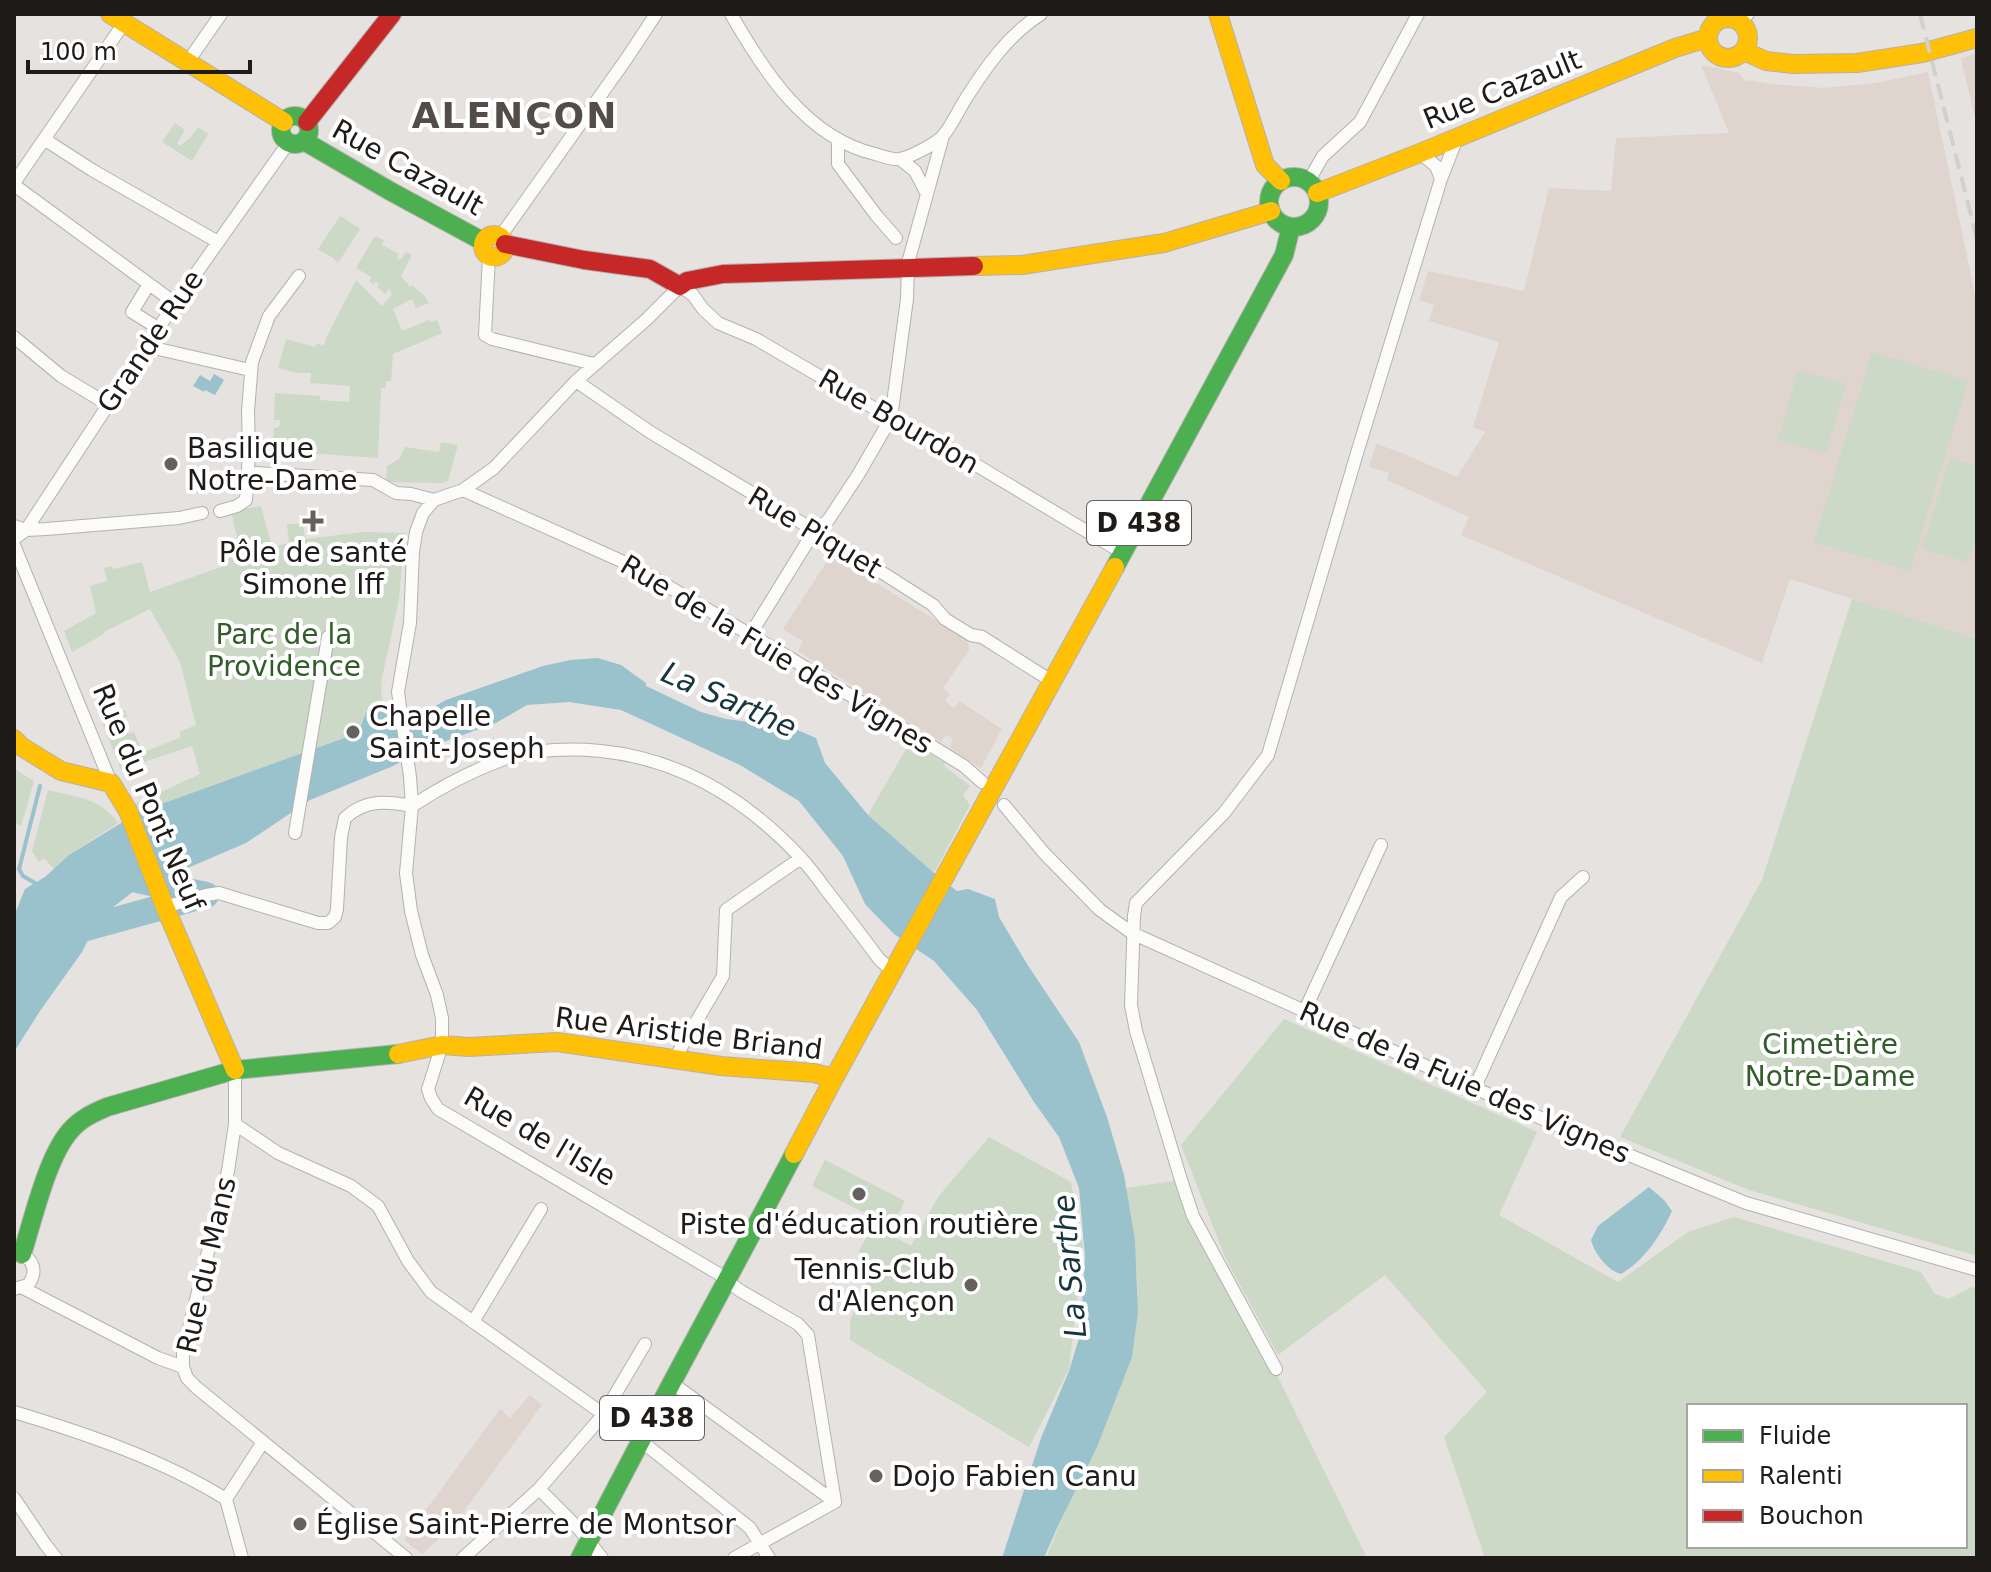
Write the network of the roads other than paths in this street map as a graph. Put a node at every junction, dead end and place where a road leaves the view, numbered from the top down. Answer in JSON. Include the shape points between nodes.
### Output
{"nodes":[{"id":1,"x":221,"y":14,"type":"edge"},
{"id":2,"x":392,"y":14,"type":"edge"},
{"id":3,"x":656,"y":14,"type":"edge"},
{"id":4,"x":731,"y":14,"type":"edge"},
{"id":5,"x":1218,"y":14,"type":"edge"},
{"id":6,"x":1418,"y":14,"type":"edge"},
{"id":7,"x":1036,"y":15,"type":"edge"},
{"id":8,"x":1743,"y":17,"type":"edge"},
{"id":9,"x":117,"y":19,"type":"edge"},
{"id":10,"x":1708,"y":38,"type":"junction"},
{"id":11,"x":1977,"y":38,"type":"edge"},
{"id":12,"x":1744,"y":51,"type":"junction"},
{"id":13,"x":187,"y":63,"type":"junction"},
{"id":14,"x":300,"y":135,"type":"junction"},
{"id":15,"x":943,"y":136,"type":"junction"},
{"id":16,"x":1457,"y":138,"type":"junction"},
{"id":17,"x":44,"y":139,"type":"junction"},
{"id":18,"x":838,"y":139,"type":"junction"},
{"id":19,"x":1420,"y":153,"type":"junction"},
{"id":20,"x":900,"y":159,"type":"junction"},
{"id":21,"x":1441,"y":179,"type":"junction"},
{"id":22,"x":1281,"y":181,"type":"junction"},
{"id":23,"x":14,"y":184,"type":"edge"},
{"id":24,"x":1313,"y":187,"type":"junction"},
{"id":25,"x":927,"y":194,"type":"junction"},
{"id":26,"x":1271,"y":211,"type":"junction"},
{"id":27,"x":1291,"y":227,"type":"junction"},
{"id":28,"x":896,"y":238,"type":"dead end"},
{"id":29,"x":218,"y":242,"type":"junction"},
{"id":30,"x":495,"y":245,"type":"junction"},
{"id":31,"x":908,"y":270,"type":"junction"},
{"id":32,"x":299,"y":276,"type":"dead end"},
{"id":33,"x":149,"y":284,"type":"junction"},
{"id":34,"x":680,"y":286,"type":"junction"},
{"id":35,"x":175,"y":303,"type":"junction"},
{"id":36,"x":158,"y":328,"type":"junction"},
{"id":37,"x":14,"y":337,"type":"edge"},
{"id":38,"x":145,"y":346,"type":"junction"},
{"id":39,"x":594,"y":364,"type":"junction"},
{"id":40,"x":250,"y":370,"type":"junction"},
{"id":41,"x":576,"y":381,"type":"junction"},
{"id":42,"x":107,"y":404,"type":"junction"},
{"id":43,"x":891,"y":418,"type":"junction"},
{"id":44,"x":252,"y":472,"type":"junction"},
{"id":45,"x":463,"y":490,"type":"junction"},
{"id":46,"x":434,"y":500,"type":"junction"},
{"id":47,"x":220,"y":511,"type":"dead end"},
{"id":48,"x":202,"y":513,"type":"dead end"},
{"id":49,"x":20,"y":528,"type":"edge"},
{"id":50,"x":816,"y":533,"type":"junction"},
{"id":51,"x":14,"y":542,"type":"edge"},
{"id":52,"x":1123,"y":553,"type":"junction"},
{"id":53,"x":750,"y":635,"type":"junction"},
{"id":54,"x":328,"y":637,"type":"dead end"},
{"id":55,"x":1053,"y":682,"type":"junction"},
{"id":56,"x":14,"y":739,"type":"edge"},
{"id":57,"x":982,"y":782,"type":"dead end"},
{"id":58,"x":111,"y":783,"type":"junction"},
{"id":59,"x":1004,"y":805,"type":"dead end"},
{"id":60,"x":412,"y":806,"type":"junction"},
{"id":61,"x":295,"y":833,"type":"dead end"},
{"id":62,"x":1381,"y":845,"type":"dead end"},
{"id":63,"x":801,"y":858,"type":"junction"},
{"id":64,"x":1583,"y":877,"type":"dead end"},
{"id":65,"x":165,"y":907,"type":"junction"},
{"id":66,"x":1132,"y":933,"type":"junction"},
{"id":67,"x":892,"y":971,"type":"junction"},
{"id":68,"x":1305,"y":1010,"type":"junction"},
{"id":69,"x":442,"y":1045,"type":"junction"},
{"id":70,"x":675,"y":1058,"type":"junction"},
{"id":71,"x":235,"y":1070,"type":"junction"},
{"id":72,"x":834,"y":1078,"type":"junction"},
{"id":73,"x":1475,"y":1087,"type":"junction"},
{"id":74,"x":235,"y":1124,"type":"junction"},
{"id":75,"x":541,"y":1209,"type":"dead end"},
{"id":76,"x":18,"y":1253,"type":"edge"},
{"id":77,"x":1977,"y":1270,"type":"edge"},
{"id":78,"x":728,"y":1280,"type":"junction"},
{"id":79,"x":18,"y":1288,"type":"edge"},
{"id":80,"x":473,"y":1322,"type":"junction"},
{"id":81,"x":645,"y":1344,"type":"dead end"},
{"id":82,"x":183,"y":1367,"type":"junction"},
{"id":83,"x":1276,"y":1369,"type":"dead end"},
{"id":84,"x":672,"y":1383,"type":"junction"},
{"id":85,"x":14,"y":1412,"type":"edge"},
{"id":86,"x":603,"y":1415,"type":"junction"},
{"id":87,"x":640,"y":1440,"type":"junction"},
{"id":88,"x":263,"y":1442,"type":"junction"},
{"id":89,"x":539,"y":1489,"type":"junction"},
{"id":90,"x":14,"y":1498,"type":"edge"},
{"id":91,"x":226,"y":1499,"type":"junction"},
{"id":92,"x":835,"y":1502,"type":"junction"},
{"id":93,"x":589,"y":1540,"type":"junction"},
{"id":94,"x":759,"y":1543,"type":"junction"},
{"id":95,"x":56,"y":1558,"type":"edge"},
{"id":96,"x":242,"y":1558,"type":"edge"},
{"id":97,"x":406,"y":1558,"type":"edge"},
{"id":98,"x":463,"y":1558,"type":"edge"},
{"id":99,"x":580,"y":1558,"type":"edge"},
{"id":100,"x":602,"y":1558,"type":"edge"},
{"id":101,"x":734,"y":1558,"type":"edge"},
{"id":102,"x":769,"y":1558,"type":"edge"}],
"edges":[{"from":1,"to":13,"type":"street"},
{"from":2,"to":14,"type":"street"},
{"from":3,"to":30,"type":"street"},
{"from":4,"to":18,"type":"street","via":[[789,99]]},
{"from":5,"to":22,"type":"street","via":[[1265,165]]},
{"from":6,"to":24,"type":"street","via":[[1360,122],[1323,156]]},
{"from":7,"to":15,"type":"street","via":[[992,60]]},
{"from":8,"to":10,"type":"street","name":"Rue Cazault","via":[[1716,22]]},
{"from":8,"to":12,"type":"street","name":"Rue Cazault","via":[[1748,38]]},
{"from":9,"to":13,"type":"street"},
{"from":9,"to":17,"type":"street"},
{"from":10,"to":12,"type":"street","via":[[1722,56]]},
{"from":10,"to":16,"type":"street","name":"Rue Cazault"},
{"from":11,"to":12,"type":"street","via":[[1857,63],[1793,64],[1766,61]]},
{"from":13,"to":14,"type":"street","via":[[284,122],[295,116],[304,119]]},
{"from":14,"to":29,"type":"street","name":"Grande Rue"},
{"from":14,"to":30,"type":"street","name":"Rue Cazault","via":[[390,191]]},
{"from":15,"to":20,"type":"street"},
{"from":15,"to":25,"type":"street"},
{"from":16,"to":19,"type":"street","name":"Rue Cazault"},
{"from":16,"to":21,"type":"street"},
{"from":17,"to":23,"type":"street"},
{"from":17,"to":29,"type":"street"},
{"from":18,"to":20,"type":"street"},
{"from":18,"to":28,"type":"street","via":[[838,164]]},
{"from":19,"to":21,"type":"street","via":[[1436,166]]},
{"from":19,"to":24,"type":"street","name":"Rue Cazault"},
{"from":20,"to":25,"type":"street","via":[[915,171]]},
{"from":21,"to":66,"type":"street","via":[[1268,755],[1224,813],[1136,903]]},
{"from":22,"to":24,"type":"street","via":[[1295,177]]},
{"from":22,"to":26,"type":"street","via":[[1271,194]]},
{"from":23,"to":33,"type":"street"},
{"from":24,"to":27,"type":"street","via":[[1319,201],[1314,217]]},
{"from":25,"to":31,"type":"street"},
{"from":26,"to":27,"type":"street"},
{"from":26,"to":31,"type":"street","via":[[1148,246],[1022,265]]},
{"from":27,"to":52,"type":"street","number":"D 438","via":[[1284,255]]},
{"from":29,"to":35,"type":"street","name":"Grande Rue"},
{"from":30,"to":34,"type":"street","name":"Rue Cazault","via":[[650,269]]},
{"from":30,"to":39,"type":"street","via":[[485,335]]},
{"from":31,"to":34,"type":"street","via":[[723,274]]},
{"from":31,"to":43,"type":"street"},
{"from":32,"to":40,"type":"street","via":[[269,316]]},
{"from":33,"to":35,"type":"street"},
{"from":33,"to":36,"type":"street","via":[[132,312]]},
{"from":34,"to":39,"type":"street"},
{"from":34,"to":43,"type":"street","name":"Rue Bourdon","via":[[718,323],[756,339]]},
{"from":35,"to":36,"type":"street","name":"Grande Rue"},
{"from":36,"to":38,"type":"street","name":"Grande Rue"},
{"from":37,"to":42,"type":"street","via":[[61,376]]},
{"from":38,"to":40,"type":"street"},
{"from":38,"to":42,"type":"street","name":"Grande Rue"},
{"from":39,"to":41,"type":"street"},
{"from":40,"to":44,"type":"street","via":[[247,424]]},
{"from":41,"to":45,"type":"street","via":[[494,468]]},
{"from":41,"to":50,"type":"street","name":"Rue Piquet"},
{"from":42,"to":49,"type":"street","name":"Grande Rue"},
{"from":43,"to":50,"type":"street"},
{"from":43,"to":52,"type":"street","name":"Rue Bourdon"},
{"from":44,"to":46,"type":"street","via":[[373,480],[396,493]]},
{"from":44,"to":47,"type":"street","via":[[246,500]]},
{"from":45,"to":46,"type":"street"},
{"from":45,"to":53,"type":"street","name":"Rue de la Fuie des Vignes","via":[[637,568]]},
{"from":46,"to":60,"type":"street","via":[[423,513],[414,542],[410,623],[398,692]]},
{"from":48,"to":49,"type":"street"},
{"from":49,"to":51,"type":"street","name":"Grande Rue"},
{"from":50,"to":53,"type":"street"},
{"from":50,"to":55,"type":"street","name":"Rue Piquet","via":[[933,605],[945,619]]},
{"from":51,"to":58,"type":"street","name":"Rue du Pont Neuf"},
{"from":52,"to":55,"type":"street","number":"D 438"},
{"from":53,"to":57,"type":"street","name":"Rue de la Fuie des Vignes"},
{"from":54,"to":61,"type":"street"},
{"from":55,"to":67,"type":"street","number":"D 438"},
{"from":56,"to":58,"type":"street","via":[[61,771]]},
{"from":58,"to":65,"type":"street","name":"Rue du Pont Neuf","via":[[128,811]]},
{"from":59,"to":66,"type":"street","name":"Rue de la Fuie des Vignes","via":[[1100,910]]},
{"from":60,"to":63,"type":"street","via":[[450,781],[506,759],[573,748],[628,754],[672,767],[723,792]]},
{"from":60,"to":65,"type":"street","via":[[375,802],[345,818],[337,909],[328,923],[219,893]]},
{"from":60,"to":69,"type":"street","via":[[406,873],[411,911],[442,1018]]},
{"from":62,"to":68,"type":"street"},
{"from":63,"to":67,"type":"street"},
{"from":63,"to":70,"type":"street","via":[[726,910],[723,976]]},
{"from":64,"to":73,"type":"street","via":[[1561,897]]},
{"from":65,"to":71,"type":"street","name":"Rue du Pont Neuf"},
{"from":66,"to":68,"type":"street","name":"Rue de la Fuie des Vignes"},
{"from":66,"to":83,"type":"street","via":[[1136,1031],[1181,1180],[1193,1216]]},
{"from":67,"to":72,"type":"street","number":"D 438"},
{"from":68,"to":73,"type":"street","name":"Rue de la Fuie des Vignes"},
{"from":69,"to":70,"type":"street","name":"Rue Aristide Briand","via":[[557,1042]]},
{"from":69,"to":71,"type":"street"},
{"from":69,"to":78,"type":"street","name":"Rue de l'Isle","via":[[428,1089],[438,1109]]},
{"from":70,"to":72,"type":"street","name":"Rue Aristide Briand"},
{"from":71,"to":74,"type":"street","name":"Rue du Mans"},
{"from":71,"to":76,"type":"street","via":[[98,1110],[71,1129],[53,1157]]},
{"from":72,"to":78,"type":"street","number":"D 438"},
{"from":73,"to":77,"type":"street","name":"Rue de la Fuie des Vignes","via":[[1746,1203]]},
{"from":74,"to":80,"type":"street","via":[[378,1206],[431,1292]]},
{"from":74,"to":82,"type":"street","name":"Rue du Mans"},
{"from":75,"to":80,"type":"street"},
{"from":76,"to":79,"type":"street","via":[[34,1269],[31,1280]]},
{"from":78,"to":84,"type":"street","number":"D 438"},
{"from":78,"to":92,"type":"street","name":"Rue de l'Isle","via":[[808,1335]]},
{"from":79,"to":82,"type":"street"},
{"from":80,"to":86,"type":"street"},
{"from":81,"to":86,"type":"street"},
{"from":82,"to":88,"type":"street","name":"Rue du Mans","via":[[197,1388]]},
{"from":84,"to":87,"type":"street","number":"D 438"},
{"from":84,"to":92,"type":"street"},
{"from":85,"to":91,"type":"street","via":[[88,1435]]},
{"from":86,"to":87,"type":"street"},
{"from":86,"to":89,"type":"street"},
{"from":87,"to":93,"type":"street","number":"D 438"},
{"from":87,"to":94,"type":"street","via":[[750,1528]]},
{"from":88,"to":91,"type":"street"},
{"from":88,"to":97,"type":"street","name":"Rue du Mans"},
{"from":89,"to":93,"type":"street"},
{"from":89,"to":98,"type":"street"},
{"from":90,"to":95,"type":"street"},
{"from":91,"to":96,"type":"street"},
{"from":92,"to":94,"type":"street"},
{"from":93,"to":99,"type":"street","number":"D 438"},
{"from":93,"to":100,"type":"street"},
{"from":94,"to":101,"type":"street"},
{"from":94,"to":102,"type":"street"}]}
